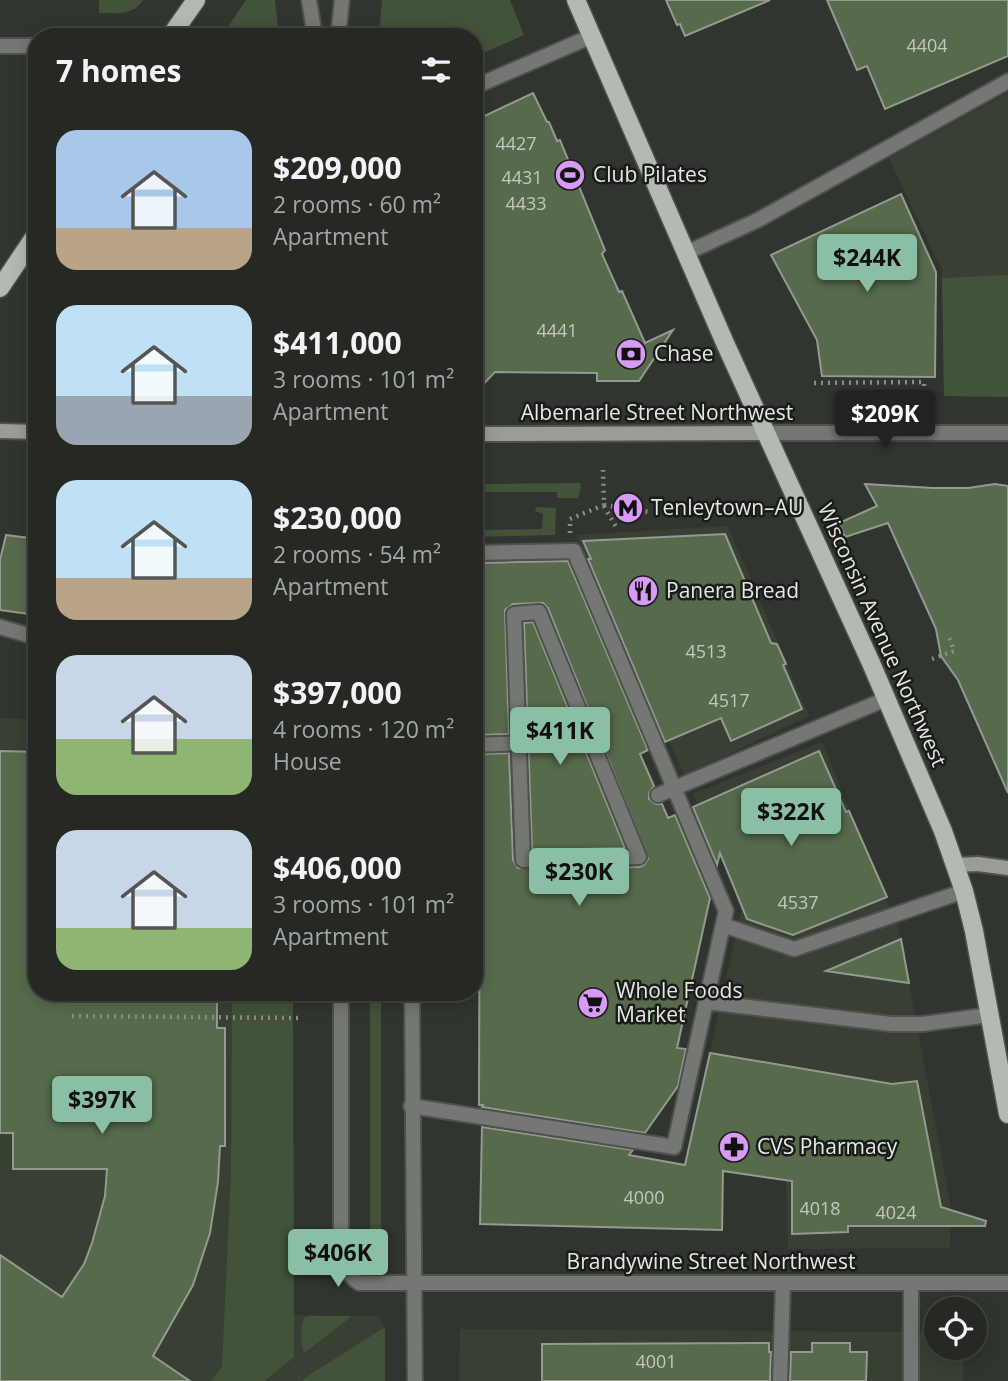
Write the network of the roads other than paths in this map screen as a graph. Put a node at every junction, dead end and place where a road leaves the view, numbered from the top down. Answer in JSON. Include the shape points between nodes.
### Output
{"nodes":[{"id":1,"x":195,"y":0,"type":"edge"},
{"id":2,"x":309,"y":0,"type":"edge"},
{"id":3,"x":342,"y":0,"type":"edge"},
{"id":4,"x":576,"y":0,"type":"edge"},
{"id":5,"x":176,"y":28,"type":"edge"},
{"id":6,"x":314,"y":28,"type":"edge"},
{"id":7,"x":339,"y":28,"type":"edge"},
{"id":8,"x":592,"y":36,"type":"junction"},
{"id":9,"x":0,"y":46,"type":"edge"},
{"id":10,"x":28,"y":46,"type":"edge"},
{"id":11,"x":1008,"y":81,"type":"edge"},
{"id":12,"x":483,"y":83,"type":"edge"},
{"id":13,"x":686,"y":253,"type":"junction"},
{"id":14,"x":28,"y":256,"type":"edge"},
{"id":15,"x":0,"y":288,"type":"edge"},
{"id":16,"x":0,"y":431,"type":"edge"},
{"id":17,"x":28,"y":432,"type":"edge"},
{"id":18,"x":766,"y":433,"type":"junction"},
{"id":19,"x":1008,"y":433,"type":"edge"},
{"id":20,"x":483,"y":434,"type":"edge"},
{"id":21,"x":483,"y":553,"type":"edge"},
{"id":22,"x":0,"y":627,"type":"edge"},
{"id":23,"x":28,"y":635,"type":"edge"},
{"id":24,"x":886,"y":699,"type":"junction"},
{"id":25,"x":520,"y":743,"type":"junction"},
{"id":26,"x":483,"y":745,"type":"edge"},
{"id":27,"x":674,"y":788,"type":"junction"},
{"id":28,"x":658,"y":795,"type":"dead end"},
{"id":29,"x":955,"y":865,"type":"junction"},
{"id":30,"x":1008,"y":868,"type":"edge"},
{"id":31,"x":964,"y":891,"type":"junction"},
{"id":32,"x":723,"y":925,"type":"junction"},
{"id":33,"x":341,"y":1001,"type":"edge"},
{"id":34,"x":412,"y":1001,"type":"edge"},
{"id":35,"x":706,"y":1002,"type":"junction"},
{"id":36,"x":989,"y":1015,"type":"junction"},
{"id":37,"x":411,"y":1105,"type":"junction"},
{"id":38,"x":1008,"y":1114,"type":"edge"},
{"id":39,"x":414,"y":1283,"type":"junction"},
{"id":40,"x":783,"y":1283,"type":"junction"},
{"id":41,"x":911,"y":1283,"type":"junction"},
{"id":42,"x":1008,"y":1283,"type":"edge"},
{"id":43,"x":415,"y":1381,"type":"edge"},
{"id":44,"x":780,"y":1381,"type":"edge"},
{"id":45,"x":911,"y":1381,"type":"edge"}],
"edges":[{"from":1,"to":5,"type":"main road"},
{"from":2,"to":6,"type":"street"},
{"from":3,"to":7,"type":"street"},
{"from":4,"to":8,"type":"main road","name":"Wisconsin Avenue Northwest"},
{"from":8,"to":12,"type":"street"},
{"from":8,"to":13,"type":"main road","name":"Wisconsin Avenue Northwest"},
{"from":9,"to":10,"type":"street"},
{"from":11,"to":13,"type":"street","via":[[758,220]]},
{"from":13,"to":18,"type":"main road","name":"Wisconsin Avenue Northwest"},
{"from":14,"to":15,"type":"main road"},
{"from":16,"to":17,"type":"street"},
{"from":18,"to":19,"type":"street","name":"Albemarle Street Northwest"},
{"from":18,"to":20,"type":"street","name":"Albemarle Street Northwest"},
{"from":18,"to":24,"type":"main road","name":"Wisconsin Avenue Northwest"},
{"from":21,"to":27,"type":"street","via":[[574,551]]},
{"from":22,"to":23,"type":"street"},
{"from":24,"to":27,"type":"street"},
{"from":24,"to":29,"type":"main road","name":"Wisconsin Avenue Northwest"},
{"from":25,"to":25,"type":"street","via":[[523,860],[639,857],[539,612],[514,614]]},
{"from":25,"to":26,"type":"street"},
{"from":27,"to":28,"type":"street"},
{"from":27,"to":32,"type":"street","via":[[726,911]]},
{"from":29,"to":30,"type":"street"},
{"from":29,"to":31,"type":"main road","name":"Wisconsin Avenue Northwest"},
{"from":31,"to":32,"type":"street","via":[[794,949]]},
{"from":31,"to":36,"type":"main road","name":"Wisconsin Avenue Northwest"},
{"from":32,"to":35,"type":"street"},
{"from":33,"to":39,"type":"street","name":"Brandywine Street Northwest","via":[[344,1266],[359,1283]]},
{"from":34,"to":37,"type":"street"},
{"from":35,"to":36,"type":"street","via":[[891,1024]]},
{"from":35,"to":37,"type":"street","via":[[674,1147]]},
{"from":36,"to":38,"type":"main road","name":"Wisconsin Avenue Northwest"},
{"from":37,"to":39,"type":"street"},
{"from":39,"to":40,"type":"street","name":"Brandywine Street Northwest"},
{"from":39,"to":43,"type":"street"},
{"from":40,"to":41,"type":"street","name":"Brandywine Street Northwest"},
{"from":40,"to":44,"type":"street"},
{"from":41,"to":42,"type":"street","name":"Brandywine Street Northwest"},
{"from":41,"to":45,"type":"street"}]}
